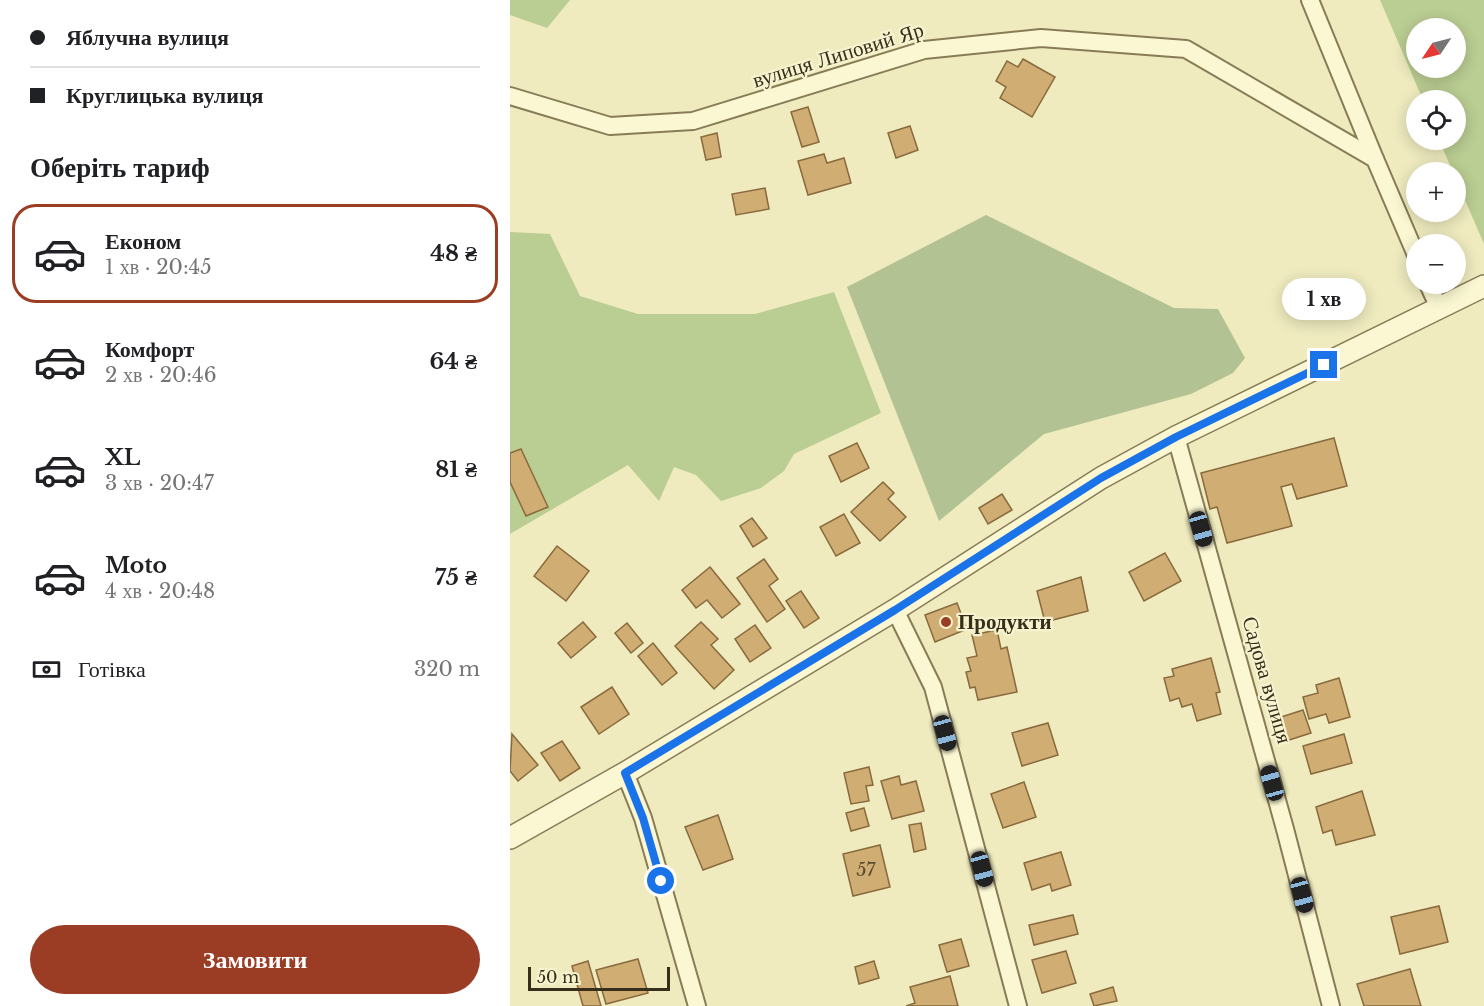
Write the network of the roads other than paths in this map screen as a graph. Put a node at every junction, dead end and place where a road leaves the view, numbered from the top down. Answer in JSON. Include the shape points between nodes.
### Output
{"nodes":[{"id":1,"x":1310,"y":0,"type":"edge"},
{"id":2,"x":510,"y":96,"type":"edge"},
{"id":3,"x":1375,"y":159,"type":"junction"},
{"id":4,"x":1407,"y":234,"type":"edge"},
{"id":5,"x":1484,"y":286,"type":"edge"},
{"id":6,"x":1433,"y":294,"type":"edge"},
{"id":7,"x":1439,"y":308,"type":"junction"},
{"id":8,"x":1176,"y":437,"type":"junction"},
{"id":9,"x":895,"y":610,"type":"junction"},
{"id":10,"x":625,"y":773,"type":"junction"},
{"id":11,"x":510,"y":838,"type":"edge"},
{"id":12,"x":697,"y":1006,"type":"edge"},
{"id":13,"x":1018,"y":1006,"type":"edge"},
{"id":14,"x":1331,"y":1006,"type":"edge"}],
"edges":[{"from":1,"to":3,"type":"street"},
{"from":2,"to":3,"type":"street","name":"вулиця Липовий Яр","via":[[610,126],[693,121],[924,50],[1041,38],[1102,42],[1186,49]]},
{"from":3,"to":4,"type":"street"},
{"from":5,"to":7,"type":"street"},
{"from":6,"to":7,"type":"street"},
{"from":7,"to":8,"type":"street"},
{"from":8,"to":9,"type":"street","via":[[1101,478]]},
{"from":8,"to":14,"type":"street","name":"Садова вулиця"},
{"from":9,"to":10,"type":"street"},
{"from":9,"to":13,"type":"street","via":[[933,687]]},
{"from":10,"to":11,"type":"street"},
{"from":10,"to":12,"type":"street","via":[[643,818]]}]}
